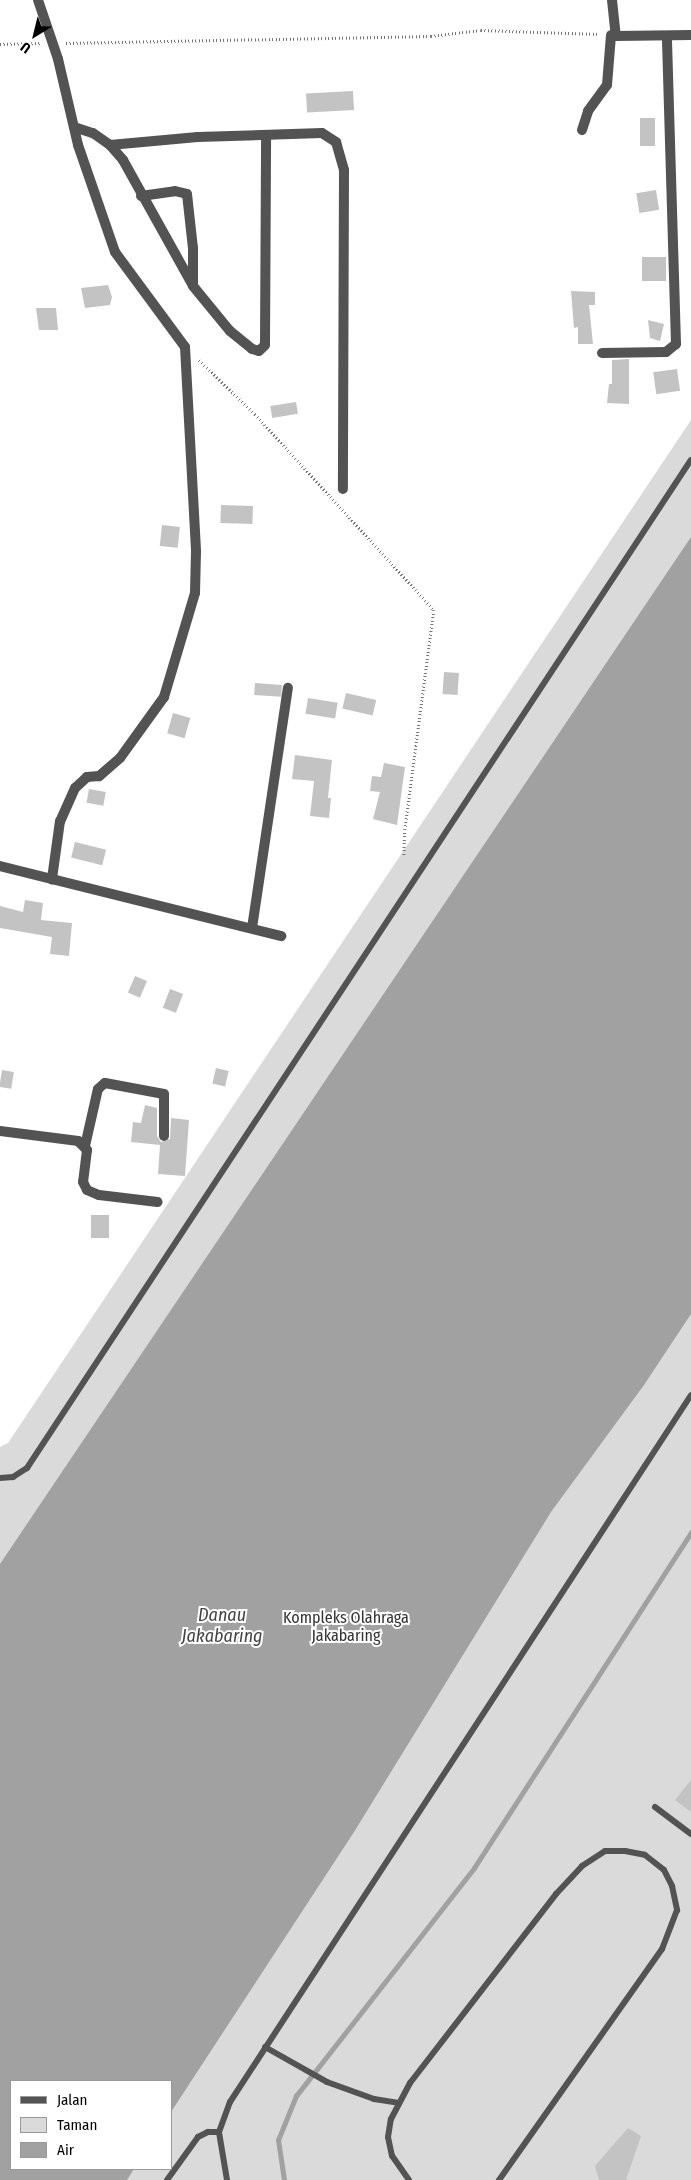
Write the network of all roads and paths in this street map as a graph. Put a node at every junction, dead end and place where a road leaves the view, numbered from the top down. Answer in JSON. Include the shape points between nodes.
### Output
{"nodes":[{"id":1,"x":38,"y":0,"type":"edge"},
{"id":2,"x":612,"y":0,"type":"edge"},
{"id":3,"x":611,"y":35,"type":"joint"},
{"id":4,"x":691,"y":35,"type":"edge"},
{"id":5,"x":667,"y":36,"type":"junction"},
{"id":6,"x":52,"y":43,"type":"junction"},
{"id":7,"x":0,"y":44,"type":"edge"},
{"id":8,"x":74,"y":127,"type":"junction"},
{"id":9,"x":582,"y":130,"type":"dead end"},
{"id":10,"x":266,"y":136,"type":"junction"},
{"id":11,"x":110,"y":145,"type":"junction"},
{"id":12,"x":141,"y":196,"type":"junction"},
{"id":13,"x":193,"y":286,"type":"junction"},
{"id":14,"x":185,"y":347,"type":"junction"},
{"id":15,"x":602,"y":353,"type":"dead end"},
{"id":16,"x":691,"y":460,"type":"edge"},
{"id":17,"x":344,"y":489,"type":"dead end"},
{"id":18,"x":288,"y":688,"type":"dead end"},
{"id":19,"x":404,"y":856,"type":"dead end"},
{"id":20,"x":0,"y":866,"type":"edge"},
{"id":21,"x":52,"y":879,"type":"junction"},
{"id":22,"x":252,"y":928,"type":"junction"},
{"id":23,"x":281,"y":936,"type":"dead end"},
{"id":24,"x":0,"y":1132,"type":"edge"},
{"id":25,"x":164,"y":1136,"type":"dead end"},
{"id":26,"x":85,"y":1146,"type":"junction"},
{"id":27,"x":158,"y":1202,"type":"dead end"},
{"id":28,"x":691,"y":1395,"type":"edge"},
{"id":29,"x":0,"y":1478,"type":"edge"},
{"id":30,"x":654,"y":1807,"type":"dead end"},
{"id":31,"x":691,"y":1834,"type":"edge"},
{"id":32,"x":264,"y":2047,"type":"junction"},
{"id":33,"x":399,"y":2103,"type":"junction"},
{"id":34,"x":219,"y":2132,"type":"junction"},
{"id":35,"x":167,"y":2180,"type":"edge"},
{"id":36,"x":227,"y":2180,"type":"edge"},
{"id":37,"x":409,"y":2180,"type":"edge"},
{"id":38,"x":499,"y":2180,"type":"edge"}],
"edges":[{"from":1,"to":6,"type":"street"},
{"from":2,"to":5,"type":"street","via":[[616,36]]},
{"from":3,"to":6,"type":"path","via":[[581,31],[481,30],[431,36]]},
{"from":3,"to":9,"type":"street","via":[[607,85],[588,111]]},
{"from":4,"to":5,"type":"street"},
{"from":5,"to":15,"type":"street","via":[[676,344],[666,352]]},
{"from":6,"to":7,"type":"path"},
{"from":6,"to":8,"type":"street"},
{"from":8,"to":11,"type":"street","via":[[93,133]]},
{"from":8,"to":14,"type":"street","via":[[115,252]]},
{"from":10,"to":11,"type":"street","via":[[198,137]]},
{"from":10,"to":13,"type":"street","via":[[263,349],[252,349],[230,331]]},
{"from":10,"to":17,"type":"street","via":[[322,133],[336,142],[341,154]]},
{"from":11,"to":12,"type":"street","via":[[123,160]]},
{"from":12,"to":13,"type":"street"},
{"from":12,"to":13,"type":"street","via":[[175,191],[187,194]]},
{"from":14,"to":19,"type":"path","via":[[262,421],[434,610]]},
{"from":14,"to":21,"type":"street","via":[[196,552],[195,593],[164,697],[120,758],[100,776],[87,777],[75,788],[60,821]]},
{"from":16,"to":29,"type":"lane","via":[[27,1468],[13,1477]]},
{"from":18,"to":22,"type":"street"},
{"from":20,"to":21,"type":"street"},
{"from":21,"to":22,"type":"street"},
{"from":22,"to":23,"type":"street"},
{"from":24,"to":26,"type":"street","via":[[71,1140]]},
{"from":25,"to":26,"type":"street","via":[[164,1094],[105,1083],[98,1089]]},
{"from":26,"to":27,"type":"street","via":[[83,1182],[87,1190],[99,1195]]},
{"from":28,"to":32,"type":"lane"},
{"from":30,"to":31,"type":"lane"},
{"from":32,"to":33,"type":"lane","via":[[328,2082],[374,2099]]},
{"from":32,"to":34,"type":"lane","via":[[230,2102]]},
{"from":33,"to":37,"type":"lane","via":[[391,2119],[388,2137],[392,2156]]},
{"from":33,"to":38,"type":"lane","via":[[410,2083],[556,1894],[582,1866],[605,1851],[625,1850],[645,1855],[664,1870],[672,1886],[677,1910],[662,1949]]},
{"from":34,"to":35,"type":"lane","via":[[208,2132],[198,2137]]},
{"from":34,"to":36,"type":"lane"}]}
